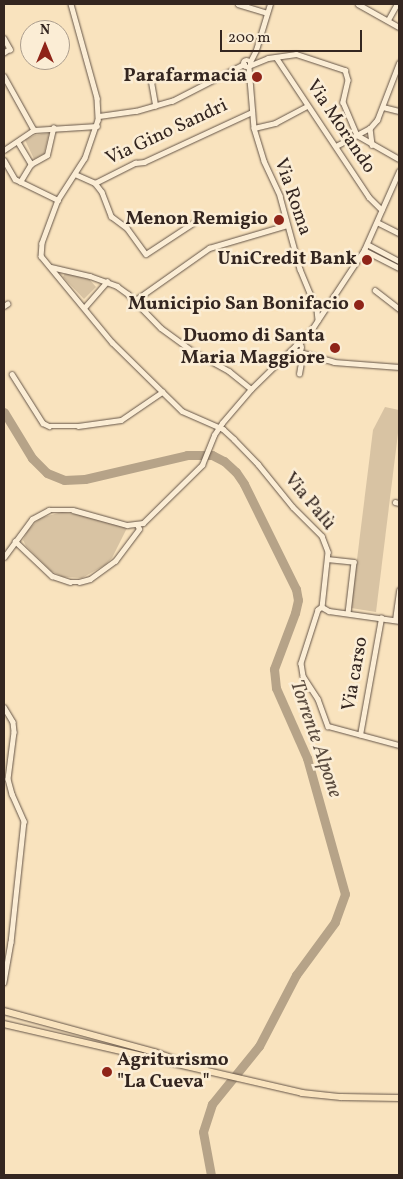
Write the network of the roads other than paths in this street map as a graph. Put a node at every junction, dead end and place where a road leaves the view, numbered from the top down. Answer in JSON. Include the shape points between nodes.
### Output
{"nodes":[{"id":1,"x":71,"y":4,"type":"edge"},
{"id":2,"x":238,"y":4,"type":"edge"},
{"id":3,"x":270,"y":4,"type":"edge"},
{"id":4,"x":358,"y":4,"type":"edge"},
{"id":5,"x":397,"y":4,"type":"edge"},
{"id":6,"x":267,"y":13,"type":"junction"},
{"id":7,"x":388,"y":20,"type":"junction"},
{"id":8,"x":399,"y":27,"type":"edge"},
{"id":9,"x":4,"y":38,"type":"edge"},
{"id":10,"x":256,"y":50,"type":"junction"},
{"id":11,"x":4,"y":53,"type":"edge"},
{"id":12,"x":254,"y":55,"type":"junction"},
{"id":13,"x":276,"y":57,"type":"junction"},
{"id":14,"x":268,"y":58,"type":"junction"},
{"id":15,"x":399,"y":63,"type":"edge"},
{"id":16,"x":247,"y":65,"type":"junction"},
{"id":17,"x":4,"y":76,"type":"edge"},
{"id":18,"x":151,"y":79,"type":"dead end"},
{"id":19,"x":156,"y":106,"type":"junction"},
{"id":20,"x":307,"y":106,"type":"junction"},
{"id":21,"x":383,"y":107,"type":"junction"},
{"id":22,"x":399,"y":111,"type":"edge"},
{"id":23,"x":252,"y":112,"type":"junction"},
{"id":24,"x":99,"y":116,"type":"junction"},
{"id":25,"x":97,"y":126,"type":"junction"},
{"id":26,"x":54,"y":128,"type":"junction"},
{"id":27,"x":254,"y":128,"type":"junction"},
{"id":28,"x":370,"y":128,"type":"junction"},
{"id":29,"x":34,"y":130,"type":"junction"},
{"id":30,"x":357,"y":135,"type":"junction"},
{"id":31,"x":18,"y":142,"type":"junction"},
{"id":32,"x":372,"y":145,"type":"junction"},
{"id":33,"x":336,"y":146,"type":"junction"},
{"id":34,"x":4,"y":150,"type":"edge"},
{"id":35,"x":399,"y":159,"type":"edge"},
{"id":36,"x":4,"y":160,"type":"edge"},
{"id":37,"x":31,"y":164,"type":"junction"},
{"id":38,"x":399,"y":171,"type":"edge"},
{"id":39,"x":75,"y":174,"type":"junction"},
{"id":40,"x":20,"y":182,"type":"junction"},
{"id":41,"x":95,"y":183,"type":"junction"},
{"id":42,"x":58,"y":200,"type":"junction"},
{"id":43,"x":382,"y":210,"type":"junction"},
{"id":44,"x":377,"y":222,"type":"junction"},
{"id":45,"x":193,"y":223,"type":"dead end"},
{"id":46,"x":287,"y":225,"type":"junction"},
{"id":47,"x":399,"y":233,"type":"edge"},
{"id":48,"x":368,"y":244,"type":"junction"},
{"id":49,"x":364,"y":250,"type":"junction"},
{"id":50,"x":399,"y":261,"type":"edge"},
{"id":51,"x":49,"y":267,"type":"junction"},
{"id":52,"x":399,"y":268,"type":"edge"},
{"id":53,"x":107,"y":282,"type":"junction"},
{"id":54,"x":375,"y":290,"type":"dead end"},
{"id":55,"x":134,"y":301,"type":"junction"},
{"id":56,"x":84,"y":308,"type":"junction"},
{"id":57,"x":399,"y":309,"type":"edge"},
{"id":58,"x":318,"y":320,"type":"junction"},
{"id":59,"x":299,"y":348,"type":"junction"},
{"id":60,"x":302,"y":357,"type":"dead end"},
{"id":61,"x":399,"y":367,"type":"edge"},
{"id":62,"x":12,"y":374,"type":"dead end"},
{"id":63,"x":299,"y":374,"type":"dead end"},
{"id":64,"x":251,"y":389,"type":"junction"},
{"id":65,"x":162,"y":392,"type":"junction"},
{"id":66,"x":218,"y":428,"type":"junction"},
{"id":67,"x":137,"y":525,"type":"junction"},
{"id":68,"x":15,"y":541,"type":"junction"},
{"id":69,"x":4,"y":557,"type":"edge"},
{"id":70,"x":327,"y":559,"type":"junction"},
{"id":71,"x":399,"y":590,"type":"edge"},
{"id":72,"x":322,"y":607,"type":"junction"},
{"id":73,"x":348,"y":614,"type":"junction"},
{"id":74,"x":381,"y":618,"type":"junction"},
{"id":75,"x":397,"y":621,"type":"edge"},
{"id":76,"x":4,"y":707,"type":"edge"},
{"id":77,"x":360,"y":735,"type":"junction"},
{"id":78,"x":399,"y":745,"type":"edge"},
{"id":79,"x":4,"y":982,"type":"edge"},
{"id":80,"x":4,"y":1011,"type":"edge"},
{"id":81,"x":4,"y":1024,"type":"edge"},
{"id":82,"x":208,"y":1072,"type":"junction"},
{"id":83,"x":399,"y":1098,"type":"edge"}],
"edges":[{"from":1,"to":24,"type":"street"},
{"from":2,"to":6,"type":"street"},
{"from":3,"to":6,"type":"street"},
{"from":4,"to":7,"type":"street"},
{"from":5,"to":7,"type":"street"},
{"from":6,"to":10,"type":"street"},
{"from":7,"to":8,"type":"street"},
{"from":9,"to":11,"type":"street","via":[[10,50]]},
{"from":10,"to":12,"type":"street"},
{"from":10,"to":16,"type":"street"},
{"from":12,"to":14,"type":"street"},
{"from":12,"to":16,"type":"street"},
{"from":13,"to":14,"type":"street"},
{"from":13,"to":20,"type":"street","name":"Via Morando"},
{"from":13,"to":30,"type":"street","via":[[296,54],[345,70],[348,80],[343,102]]},
{"from":14,"to":16,"type":"street"},
{"from":15,"to":21,"type":"street"},
{"from":16,"to":19,"type":"street","via":[[234,67],[172,101]]},
{"from":16,"to":23,"type":"street","name":"Via Roma"},
{"from":17,"to":29,"type":"street"},
{"from":18,"to":19,"type":"street"},
{"from":19,"to":24,"type":"street"},
{"from":20,"to":27,"type":"street","via":[[276,123]]},
{"from":20,"to":33,"type":"street","name":"Via Morando"},
{"from":21,"to":22,"type":"street"},
{"from":21,"to":28,"type":"street"},
{"from":23,"to":27,"type":"street","name":"Via Roma"},
{"from":23,"to":41,"type":"street","name":"Via Gino Sandri"},
{"from":24,"to":25,"type":"street"},
{"from":25,"to":26,"type":"street"},
{"from":25,"to":39,"type":"street"},
{"from":26,"to":29,"type":"street"},
{"from":26,"to":37,"type":"street","via":[[46,155]]},
{"from":27,"to":46,"type":"street","name":"Via Roma","via":[[280,196]]},
{"from":28,"to":30,"type":"street"},
{"from":28,"to":32,"type":"street"},
{"from":29,"to":31,"type":"street"},
{"from":30,"to":32,"type":"street"},
{"from":30,"to":33,"type":"street"},
{"from":31,"to":34,"type":"street"},
{"from":31,"to":37,"type":"street"},
{"from":32,"to":35,"type":"street"},
{"from":33,"to":43,"type":"street","name":"Via Morando","via":[[369,197]]},
{"from":36,"to":40,"type":"street"},
{"from":37,"to":40,"type":"street"},
{"from":38,"to":43,"type":"street"},
{"from":39,"to":41,"type":"street","name":"Via Gino Sandri"},
{"from":39,"to":42,"type":"street"},
{"from":40,"to":42,"type":"street"},
{"from":41,"to":45,"type":"street","name":"Via Gino Sandri","via":[[111,216],[127,228],[146,254]]},
{"from":42,"to":51,"type":"street","via":[[40,248],[41,256]]},
{"from":43,"to":44,"type":"street"},
{"from":44,"to":47,"type":"street"},
{"from":44,"to":48,"type":"street"},
{"from":46,"to":55,"type":"street","via":[[209,248]]},
{"from":46,"to":58,"type":"street","name":"Via Roma"},
{"from":48,"to":49,"type":"street"},
{"from":48,"to":50,"type":"street"},
{"from":49,"to":52,"type":"street"},
{"from":49,"to":58,"type":"street"},
{"from":51,"to":53,"type":"street"},
{"from":51,"to":56,"type":"street","name":"Via Palù"},
{"from":53,"to":55,"type":"street"},
{"from":53,"to":56,"type":"street"},
{"from":54,"to":57,"type":"street"},
{"from":55,"to":64,"type":"street","via":[[161,328],[229,371]]},
{"from":56,"to":65,"type":"street","name":"Via Palù","via":[[112,342]]},
{"from":58,"to":59,"type":"street"},
{"from":59,"to":61,"type":"street","via":[[313,356],[348,364]]},
{"from":59,"to":64,"type":"street","via":[[284,357]]},
{"from":60,"to":63,"type":"street"},
{"from":62,"to":65,"type":"street","via":[[43,424],[49,426],[122,420]]},
{"from":64,"to":66,"type":"street"},
{"from":65,"to":66,"type":"street","name":"Via Palù","via":[[182,411]]},
{"from":66,"to":67,"type":"street","via":[[204,460],[151,516]]},
{"from":66,"to":70,"type":"street","name":"Via Palù","via":[[244,448],[293,507],[317,529],[325,542]]},
{"from":67,"to":68,"type":"street","via":[[56,509],[35,516]]},
{"from":67,"to":68,"type":"street","via":[[139,529],[115,562],[90,579],[79,582],[52,576]]},
{"from":68,"to":69,"type":"street"},
{"from":70,"to":72,"type":"street","name":"Via Palù"},
{"from":70,"to":73,"type":"street","via":[[354,562]]},
{"from":71,"to":75,"type":"street"},
{"from":72,"to":73,"type":"street"},
{"from":72,"to":77,"type":"street","name":"Via Palù","via":[[318,610],[301,670],[318,698],[328,726]]},
{"from":73,"to":74,"type":"street"},
{"from":74,"to":75,"type":"street"},
{"from":74,"to":77,"type":"street","name":"Via carso"},
{"from":76,"to":79,"type":"street","via":[[13,722],[14,732],[8,779],[24,822]]},
{"from":77,"to":78,"type":"street"},
{"from":80,"to":82,"type":"main road","via":[[155,1052]]},
{"from":81,"to":82,"type":"main road"},
{"from":82,"to":83,"type":"main road","via":[[302,1093]]}]}
